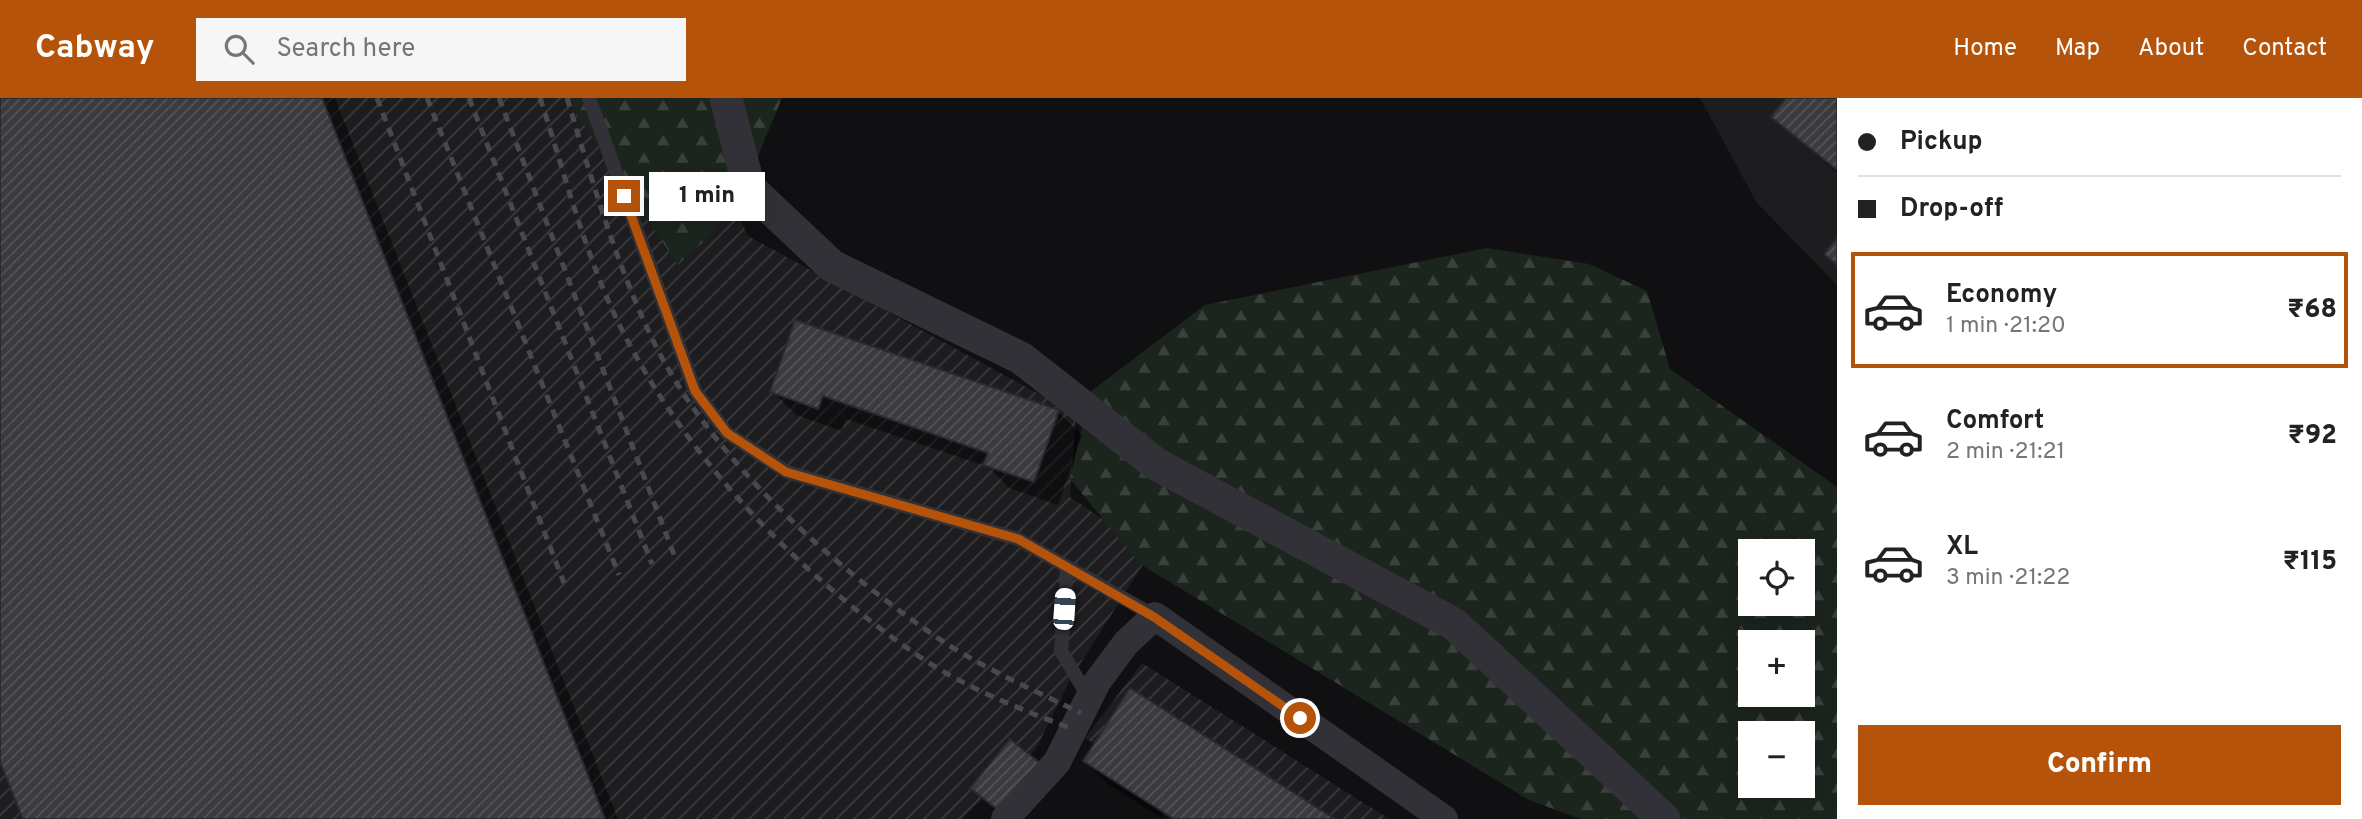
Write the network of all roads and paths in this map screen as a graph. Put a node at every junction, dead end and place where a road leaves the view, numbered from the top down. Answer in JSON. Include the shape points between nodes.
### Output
{"nodes":[{"id":1,"x":589,"y":98,"type":"edge"},
{"id":2,"x":726,"y":98,"type":"edge"},
{"id":3,"x":1067,"y":567,"type":"junction"},
{"id":4,"x":1154,"y":617,"type":"junction"},
{"id":5,"x":1088,"y":698,"type":"junction"},
{"id":6,"x":1005,"y":819,"type":"edge"},
{"id":7,"x":1444,"y":819,"type":"edge"},
{"id":8,"x":1664,"y":819,"type":"edge"}],
"edges":[{"from":1,"to":3,"type":"lane","via":[[695,391],[727,433],[786,472],[1018,539]]},
{"from":2,"to":8,"type":"street","via":[[749,188],[832,266],[1021,358],[1157,464],[1454,624]]},
{"from":3,"to":4,"type":"lane"},
{"from":3,"to":5,"type":"lane","via":[[1061,651]]},
{"from":4,"to":5,"type":"street","via":[[1126,643]]},
{"from":4,"to":7,"type":"street"},
{"from":5,"to":6,"type":"street","via":[[1057,762]]}]}
